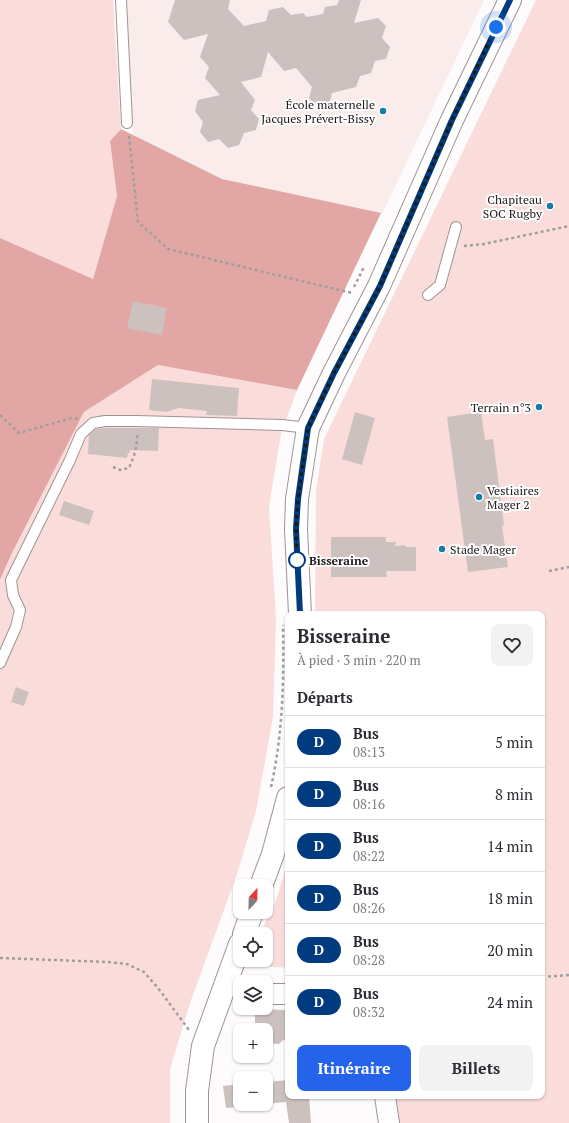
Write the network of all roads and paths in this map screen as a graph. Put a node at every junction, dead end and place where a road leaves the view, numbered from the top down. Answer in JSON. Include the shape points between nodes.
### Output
{"nodes":[{"id":1,"x":121,"y":0,"type":"edge"},
{"id":2,"x":510,"y":0,"type":"edge"},
{"id":3,"x":127,"y":123,"type":"joint"},
{"id":4,"x":569,"y":226,"type":"edge"},
{"id":5,"x":456,"y":227,"type":"dead end"},
{"id":6,"x":450,"y":248,"type":"junction"},
{"id":7,"x":366,"y":263,"type":"dead end"},
{"id":8,"x":428,"y":295,"type":"dead end"},
{"id":9,"x":0,"y":415,"type":"edge"},
{"id":10,"x":136,"y":421,"type":"junction"},
{"id":11,"x":93,"y":423,"type":"junction"},
{"id":12,"x":308,"y":428,"type":"junction"},
{"id":13,"x":113,"y":468,"type":"dead end"},
{"id":14,"x":569,"y":567,"type":"edge"},
{"id":15,"x":549,"y":571,"type":"dead end"},
{"id":16,"x":292,"y":611,"type":"edge"},
{"id":17,"x":0,"y":663,"type":"edge"},
{"id":18,"x":285,"y":668,"type":"edge"},
{"id":19,"x":279,"y":795,"type":"edge"},
{"id":20,"x":264,"y":879,"type":"edge"},
{"id":21,"x":0,"y":958,"type":"edge"},
{"id":22,"x":233,"y":963,"type":"edge"},
{"id":23,"x":569,"y":975,"type":"edge"},
{"id":24,"x":545,"y":977,"type":"edge"},
{"id":25,"x":203,"y":1046,"type":"junction"},
{"id":26,"x":385,"y":1099,"type":"edge"},
{"id":27,"x":197,"y":1123,"type":"edge"},
{"id":28,"x":389,"y":1123,"type":"edge"}],
"edges":[{"from":1,"to":3,"type":"lane"},
{"from":2,"to":12,"type":"main road","via":[[452,120],[380,286]]},
{"from":3,"to":7,"type":"path","via":[[138,222],[168,249],[352,293]]},
{"from":4,"to":6,"type":"path","via":[[484,244]]},
{"from":5,"to":6,"type":"lane"},
{"from":6,"to":8,"type":"lane","via":[[440,285]]},
{"from":9,"to":11,"type":"path","via":[[19,433],[72,418]]},
{"from":10,"to":11,"type":"lane"},
{"from":10,"to":12,"type":"lane"},
{"from":10,"to":13,"type":"path","via":[[137,439],[129,468]]},
{"from":11,"to":17,"type":"lane","via":[[81,434],[11,580],[13,595],[20,610],[16,627]]},
{"from":12,"to":16,"type":"main road","via":[[298,499]]},
{"from":14,"to":15,"type":"path"},
{"from":18,"to":19,"type":"path","via":[[273,778]]},
{"from":19,"to":20,"type":"main road","via":[[273,854]]},
{"from":21,"to":25,"type":"path","via":[[127,964],[144,972]]},
{"from":22,"to":25,"type":"main road"},
{"from":23,"to":24,"type":"path"},
{"from":25,"to":27,"type":"main road","via":[[197,1091]]},
{"from":26,"to":28,"type":"street"}]}
